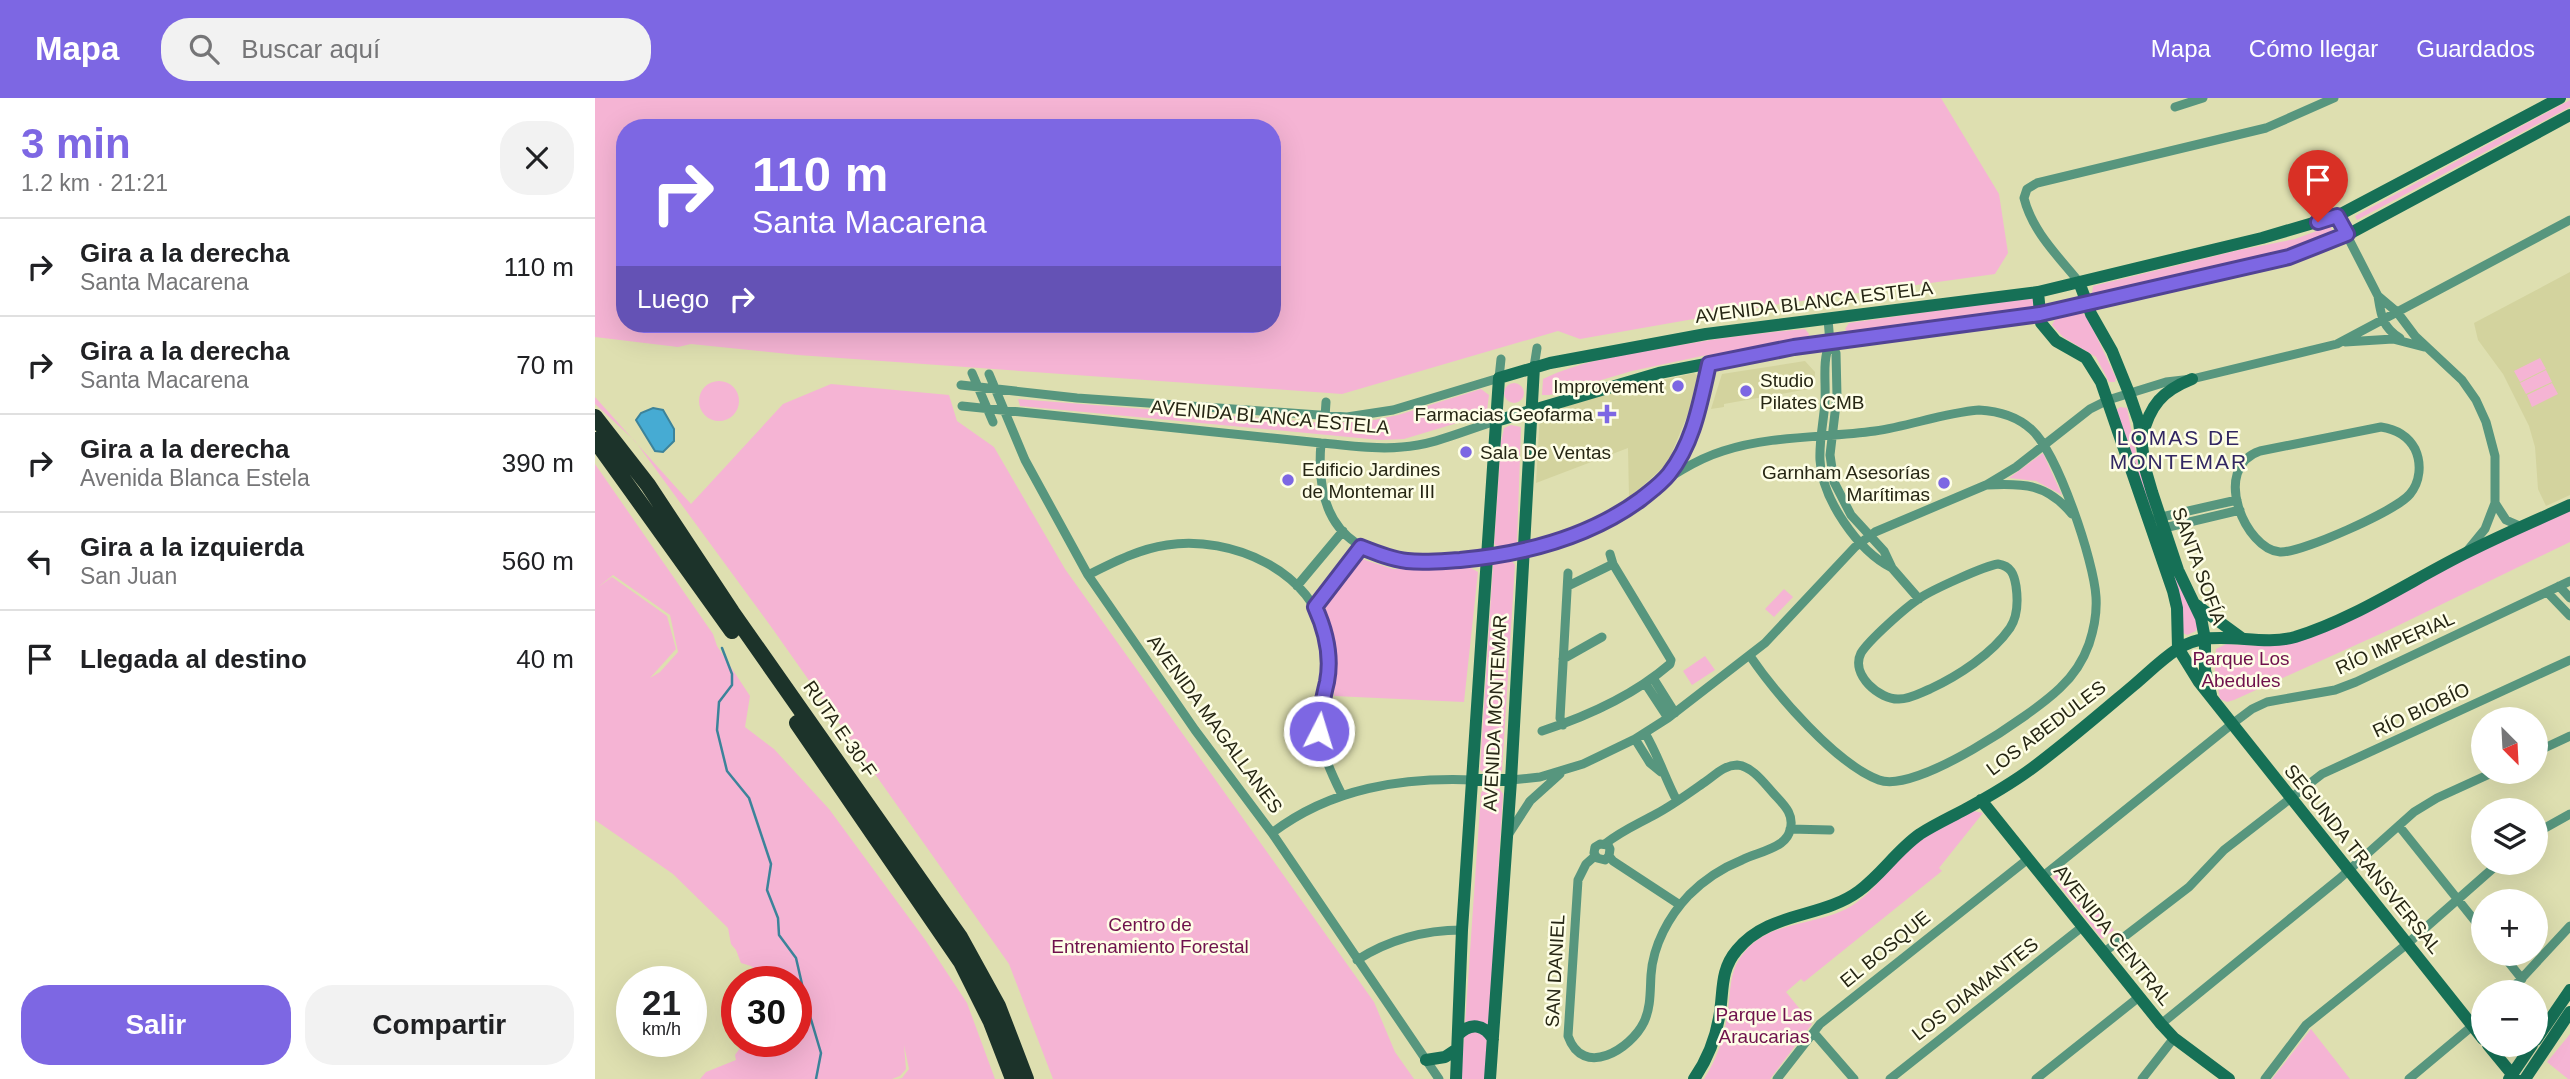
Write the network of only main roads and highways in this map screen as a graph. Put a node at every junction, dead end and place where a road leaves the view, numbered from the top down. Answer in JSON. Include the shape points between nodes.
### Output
{"nodes":[{"id":1,"x":2560,"y":98,"type":"edge"},
{"id":2,"x":2570,"y":115,"type":"edge"},
{"id":3,"x":2079,"y":282,"type":"junction"},
{"id":4,"x":2038,"y":292,"type":"junction"},
{"id":5,"x":2088,"y":303,"type":"junction"},
{"id":6,"x":2040,"y":314,"type":"junction"},
{"id":7,"x":1534,"y":367,"type":"junction"},
{"id":8,"x":1499,"y":378,"type":"joint"},
{"id":9,"x":2192,"y":379,"type":"road end"},
{"id":10,"x":1531,"y":410,"type":"junction"},
{"id":11,"x":595,"y":417,"type":"edge"},
{"id":12,"x":1496,"y":421,"type":"junction"},
{"id":13,"x":595,"y":440,"type":"edge"},
{"id":14,"x":2141,"y":441,"type":"junction"},
{"id":15,"x":2570,"y":505,"type":"edge"},
{"id":16,"x":2156,"y":524,"type":"junction"},
{"id":17,"x":2194,"y":603,"type":"junction"},
{"id":18,"x":2205,"y":639,"type":"junction"},
{"id":19,"x":2243,"y":639,"type":"junction"},
{"id":20,"x":2178,"y":648,"type":"junction"},
{"id":21,"x":2214,"y":702,"type":"junction"},
{"id":22,"x":1474,"y":780,"type":"junction"},
{"id":23,"x":1511,"y":780,"type":"junction"},
{"id":24,"x":1981,"y":800,"type":"junction"},
{"id":25,"x":2570,"y":990,"type":"edge"},
{"id":26,"x":2570,"y":1012,"type":"edge"},
{"id":27,"x":2548,"y":1022,"type":"edge"},
{"id":28,"x":2471,"y":1024,"type":"edge"},
{"id":29,"x":1458,"y":1035,"type":"junction"},
{"id":30,"x":1493,"y":1039,"type":"junction"},
{"id":31,"x":1457,"y":1049,"type":"junction"},
{"id":32,"x":2498,"y":1057,"type":"edge"},
{"id":33,"x":2526,"y":1057,"type":"edge"},
{"id":34,"x":1426,"y":1060,"type":"road end"},
{"id":35,"x":2515,"y":1078,"type":"edge"},
{"id":36,"x":1013,"y":1079,"type":"edge"},
{"id":37,"x":1026,"y":1079,"type":"edge"},
{"id":38,"x":1456,"y":1079,"type":"edge"},
{"id":39,"x":1490,"y":1079,"type":"edge"},
{"id":40,"x":1694,"y":1079,"type":"edge"},
{"id":41,"x":2229,"y":1079,"type":"edge"}],
"edges":[{"from":1,"to":3,"type":"main road","name":"AVENIDA BLANCA ESTELA","via":[[2337,216]]},
{"from":2,"to":5,"type":"main road","name":"AVENIDA BLANCA ESTELA","via":[[2347,234],[2289,257]]},
{"from":3,"to":4,"type":"main road","name":"AVENIDA BLANCA ESTELA"},
{"from":3,"to":5,"type":"main road","name":"SANTA SOFÍA"},
{"from":4,"to":6,"type":"main road","name":"SANTA SOFÍA"},
{"from":4,"to":7,"type":"main road","name":"AVENIDA BLANCA ESTELA","via":[[1706,334]]},
{"from":5,"to":6,"type":"main road","name":"AVENIDA BLANCA ESTELA"},
{"from":5,"to":14,"type":"main road","name":"SANTA SOFÍA","via":[[2129,393]]},
{"from":6,"to":10,"type":"main road","name":"AVENIDA BLANCA ESTELA","via":[[1794,347],[1644,377]]},
{"from":6,"to":16,"type":"main road","name":"SANTA SOFÍA","via":[[2041,323],[2056,341],[2092,365]]},
{"from":7,"to":8,"type":"main road","name":"AVENIDA BLANCA ESTELA"},
{"from":7,"to":10,"type":"main road","name":"AVENIDA MONTEMAR"},
{"from":8,"to":12,"type":"main road","name":"AVENIDA MONTEMAR"},
{"from":9,"to":14,"type":"main road","via":[[2169,389],[2157,402]]},
{"from":10,"to":12,"type":"main road","name":"AVENIDA BLANCA ESTELA"},
{"from":10,"to":23,"type":"main road","name":"AVENIDA MONTEMAR"},
{"from":11,"to":37,"type":"highway","name":"RUTA E-30-F","via":[[648,485],[960,937],[998,1006]]},
{"from":12,"to":22,"type":"main road","name":"AVENIDA MONTEMAR"},
{"from":13,"to":36,"type":"highway","name":"RUTA E-30-F","via":[[949,943],[982,1002]]},
{"from":14,"to":16,"type":"main road","name":"SANTA SOFÍA"},
{"from":15,"to":19,"type":"main road","name":"LOS ABEDULES","via":[[2312,631],[2268,642]]},
{"from":16,"to":17,"type":"main road","name":"SANTA SOFÍA"},
{"from":16,"to":20,"type":"main road","name":"SANTA SOFÍA","via":[[2177,608]]},
{"from":17,"to":18,"type":"main road","name":"SANTA SOFÍA"},
{"from":17,"to":19,"type":"main road"},
{"from":18,"to":19,"type":"main road","name":"LOS ABEDULES"},
{"from":18,"to":20,"type":"main road","name":"LOS ABEDULES"},
{"from":18,"to":21,"type":"main road","name":"SANTA SOFÍA","via":[[2205,670]]},
{"from":20,"to":21,"type":"main road"},
{"from":20,"to":24,"type":"main road","name":"LOS ABEDULES","via":[[2038,764]]},
{"from":21,"to":28,"type":"main road","name":"SEGUNDA TRANSVERSAL"},
{"from":22,"to":23,"type":"main road"},
{"from":22,"to":29,"type":"main road","name":"AVENIDA MONTEMAR"},
{"from":23,"to":30,"type":"main road","name":"AVENIDA MONTEMAR"},
{"from":24,"to":40,"type":"main road","name":"LOS ABEDULES","via":[[1915,838],[1851,897],[1774,922],[1743,943],[1724,973],[1714,1040]]},
{"from":24,"to":41,"type":"main road","name":"AVENIDA CENTRAL","via":[[2161,1024]]},
{"from":25,"to":27,"type":"main road"},
{"from":26,"to":35,"type":"main road"},
{"from":29,"to":30,"type":"main road","via":[[1477,1026]]},
{"from":29,"to":31,"type":"main road","name":"AVENIDA MONTEMAR"},
{"from":30,"to":39,"type":"main road","name":"AVENIDA MONTEMAR"},
{"from":31,"to":34,"type":"main road","via":[[1445,1057]]},
{"from":31,"to":38,"type":"main road","name":"AVENIDA MONTEMAR"},
{"from":32,"to":35,"type":"main road"},
{"from":33,"to":35,"type":"main road"}]}
